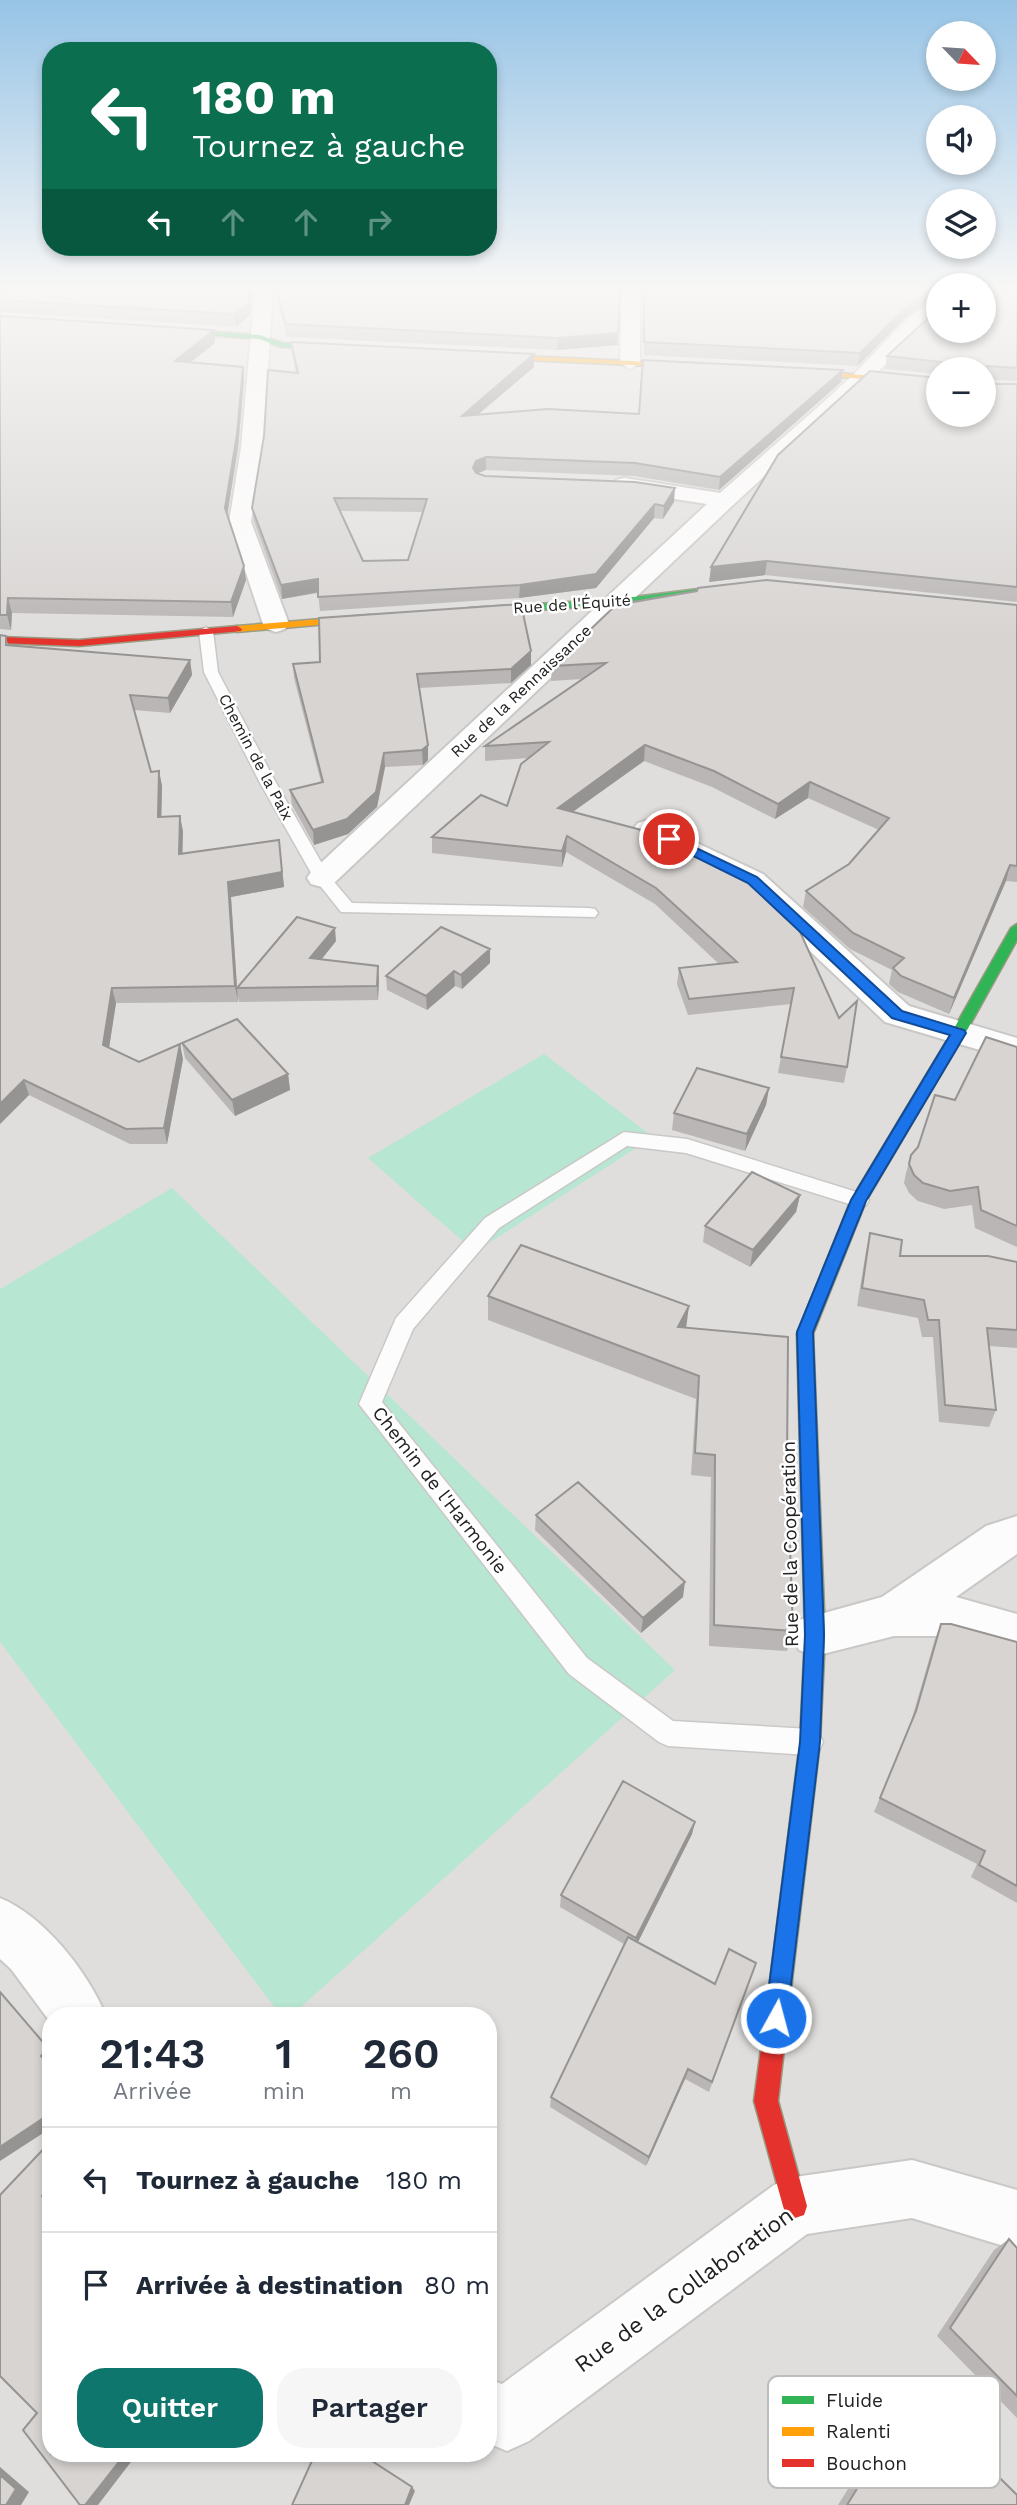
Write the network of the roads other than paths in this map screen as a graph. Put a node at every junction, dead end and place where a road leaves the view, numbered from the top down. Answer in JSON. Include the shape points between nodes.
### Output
{"nodes":[{"id":1,"x":255,"y":405,"type":"edge"},
{"id":2,"x":832,"y":405,"type":"edge"},
{"id":3,"x":607,"y":485,"type":"edge"},
{"id":4,"x":725,"y":500,"type":"junction"},
{"id":5,"x":738,"y":588,"type":"edge"},
{"id":6,"x":617,"y":601,"type":"junction"},
{"id":7,"x":453,"y":612,"type":"edge"},
{"id":8,"x":385,"y":617,"type":"edge"},
{"id":9,"x":276,"y":624,"type":"junction"},
{"id":10,"x":206,"y":631,"type":"junction"},
{"id":11,"x":0,"y":640,"type":"edge"},
{"id":12,"x":648,"y":829,"type":"edge"},
{"id":13,"x":322,"y":878,"type":"junction"},
{"id":14,"x":589,"y":914,"type":"dead end"},
{"id":15,"x":1017,"y":928,"type":"edge"},
{"id":16,"x":959,"y":1033,"type":"junction"},
{"id":17,"x":1017,"y":1050,"type":"edge"},
{"id":18,"x":859,"y":1200,"type":"junction"},
{"id":19,"x":1017,"y":1535,"type":"edge"},
{"id":20,"x":894,"y":1615,"type":"junction"},
{"id":21,"x":815,"y":1635,"type":"junction"},
{"id":22,"x":1017,"y":1635,"type":"edge"},
{"id":23,"x":810,"y":1742,"type":"junction"},
{"id":24,"x":0,"y":1924,"type":"edge"},
{"id":25,"x":72,"y":2007,"type":"edge"},
{"id":26,"x":795,"y":2206,"type":"junction"},
{"id":27,"x":1017,"y":2220,"type":"edge"},
{"id":28,"x":497,"y":2414,"type":"edge"}],
"edges":[{"from":1,"to":9,"type":"street","via":[[240,522]]},
{"from":2,"to":4,"type":"street","name":"Rue de la Rennaissance"},
{"from":3,"to":4,"type":"street"},
{"from":4,"to":6,"type":"street","name":"Rue de la Rennaissance"},
{"from":5,"to":6,"type":"street","name":"Rue de l'Équité"},
{"from":6,"to":7,"type":"street","name":"Rue de l'Équité"},
{"from":6,"to":13,"type":"street","name":"Rue de la Rennaissance"},
{"from":8,"to":9,"type":"street"},
{"from":9,"to":10,"type":"street"},
{"from":10,"to":11,"type":"street","via":[[79,643]]},
{"from":10,"to":13,"type":"lane","name":"Chemin de la Paix","via":[[211,672]]},
{"from":12,"to":16,"type":"street","via":[[752,880],[897,1014]]},
{"from":13,"to":14,"type":"lane","name":"Chemin de la Paix","via":[[347,908]]},
{"from":15,"to":16,"type":"street","name":"Rue de la Coopération"},
{"from":16,"to":17,"type":"street"},
{"from":16,"to":18,"type":"street","name":"Rue de la Coopération"},
{"from":18,"to":21,"type":"street","name":"Rue de la Coopération","via":[[805,1332]]},
{"from":18,"to":23,"type":"lane","name":"Chemin de l'Harmonie","via":[[687,1146],[624,1139],[492,1223],[404,1324],[370,1404],[578,1666],[668,1732]]},
{"from":19,"to":20,"type":"street","via":[[1002,1540]]},
{"from":20,"to":21,"type":"street"},
{"from":20,"to":22,"type":"street","via":[[945,1615]]},
{"from":21,"to":23,"type":"street","name":"Rue de la Coopération"},
{"from":23,"to":26,"type":"street","name":"Rue de la Coopération","via":[[766,2101]]},
{"from":24,"to":25,"type":"street","via":[[30,1950]]},
{"from":26,"to":27,"type":"street","name":"Rue de la Collaboration","via":[[912,2189]]},
{"from":26,"to":28,"type":"street","name":"Rue de la Collaboration","via":[[507,2419]]}]}
